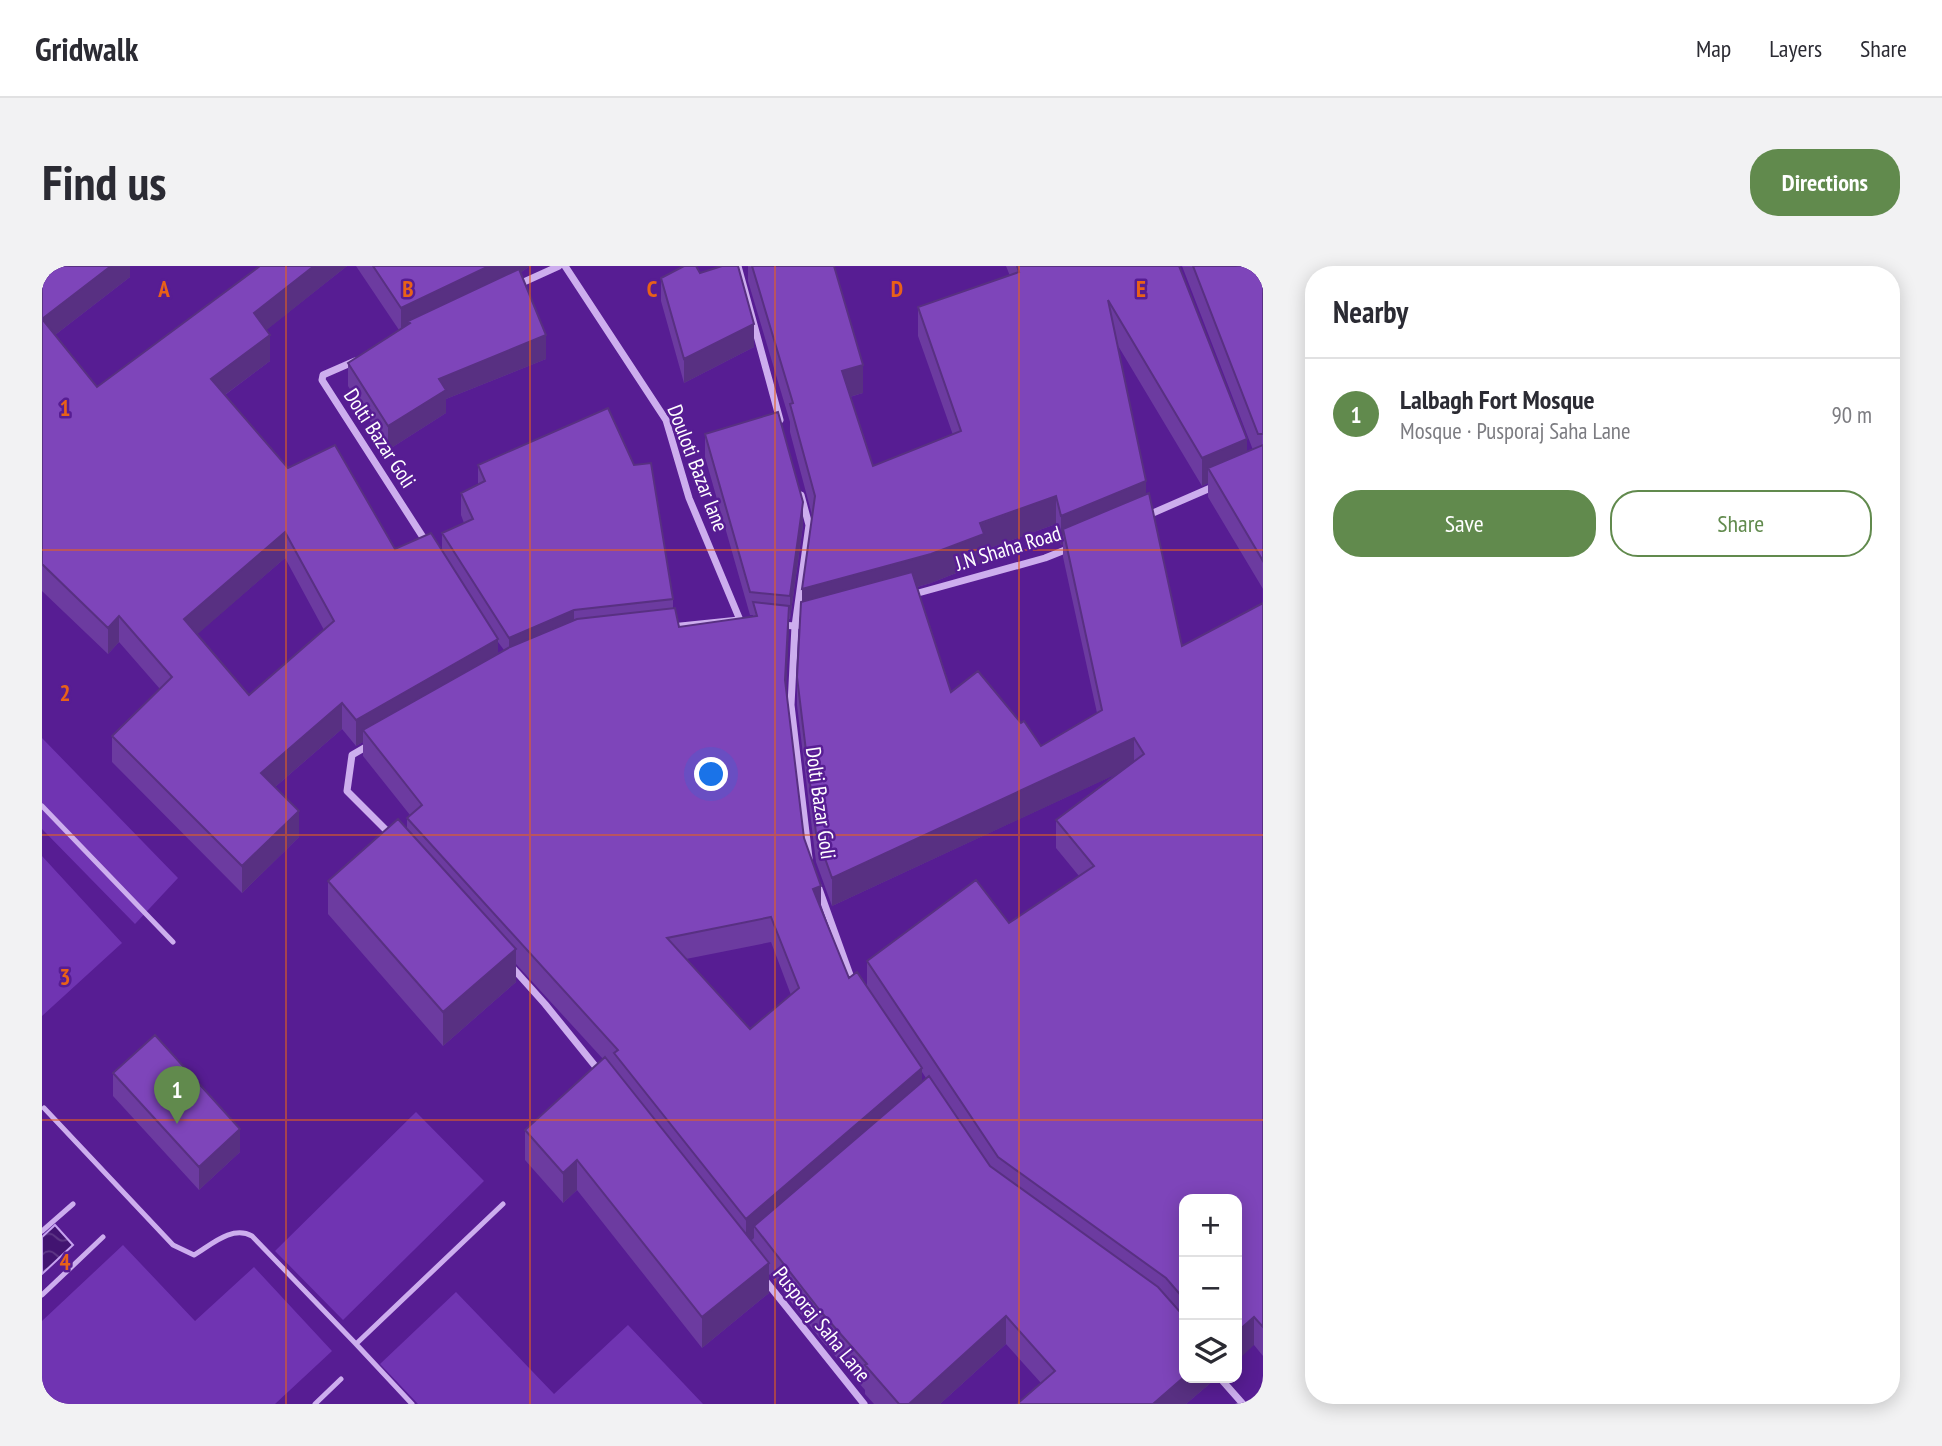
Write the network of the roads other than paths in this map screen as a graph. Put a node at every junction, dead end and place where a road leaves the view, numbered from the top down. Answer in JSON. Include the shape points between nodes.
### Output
{"nodes":[{"id":1,"x":559,"y":266,"type":"edge"},
{"id":2,"x":565,"y":266,"type":"edge"},
{"id":3,"x":738,"y":266,"type":"edge"},
{"id":4,"x":510,"y":289,"type":"edge"},
{"id":5,"x":360,"y":358,"type":"edge"},
{"id":6,"x":784,"y":435,"type":"edge"},
{"id":7,"x":1229,"y":480,"type":"edge"},
{"id":8,"x":798,"y":486,"type":"edge"},
{"id":9,"x":1143,"y":516,"type":"edge"},
{"id":10,"x":1082,"y":543,"type":"edge"},
{"id":11,"x":433,"y":552,"type":"edge"},
{"id":12,"x":900,"y":598,"type":"edge"},
{"id":13,"x":821,"y":619,"type":"edge"},
{"id":14,"x":740,"y":620,"type":"junction"},
{"id":15,"x":753,"y":621,"type":"edge"},
{"id":16,"x":767,"y":623,"type":"edge"},
{"id":17,"x":794,"y":626,"type":"junction"},
{"id":18,"x":667,"y":628,"type":"edge"},
{"id":19,"x":384,"y":737,"type":"edge"},
{"id":20,"x":42,"y":806,"type":"edge"},
{"id":21,"x":394,"y":838,"type":"edge"},
{"id":22,"x":810,"y":863,"type":"edge"},
{"id":23,"x":814,"y":876,"type":"edge"},
{"id":24,"x":173,"y":943,"type":"dead end"},
{"id":25,"x":501,"y":955,"type":"edge"},
{"id":26,"x":858,"y":986,"type":"edge"},
{"id":27,"x":606,"y":1080,"type":"edge"},
{"id":28,"x":44,"y":1108,"type":"dead end"},
{"id":29,"x":73,"y":1204,"type":"dead end"},
{"id":30,"x":503,"y":1204,"type":"dead end"},
{"id":31,"x":42,"y":1231,"type":"edge"},
{"id":32,"x":103,"y":1237,"type":"dead end"},
{"id":33,"x":762,"y":1275,"type":"edge"},
{"id":34,"x":42,"y":1295,"type":"edge"},
{"id":35,"x":356,"y":1344,"type":"junction"},
{"id":36,"x":341,"y":1379,"type":"dead end"},
{"id":37,"x":1224,"y":1383,"type":"edge"},
{"id":38,"x":315,"y":1404,"type":"edge"},
{"id":39,"x":412,"y":1404,"type":"edge"},
{"id":40,"x":864,"y":1404,"type":"edge"},
{"id":41,"x":1243,"y":1404,"type":"edge"}],
"edges":[{"from":1,"to":4,"type":"street"},
{"from":2,"to":14,"type":"street","name":"Douloti Bazar lane","via":[[666,419],[689,498]]},
{"from":3,"to":6,"type":"street"},
{"from":5,"to":11,"type":"street","name":"Dolti Bazar Goli","via":[[321,380]]},
{"from":7,"to":9,"type":"street"},
{"from":8,"to":17,"type":"street","name":"Dolti Bazar Goli","via":[[809,525]]},
{"from":10,"to":12,"type":"street","name":"J.N Shaha Road","via":[[1045,558]]},
{"from":13,"to":17,"type":"street"},
{"from":14,"to":15,"type":"street"},
{"from":14,"to":18,"type":"street"},
{"from":16,"to":17,"type":"street"},
{"from":17,"to":22,"type":"street","name":"Dolti Bazar Goli","via":[[791,705]]},
{"from":19,"to":21,"type":"street","via":[[352,755],[347,791]]},
{"from":20,"to":24,"type":"lane"},
{"from":23,"to":26,"type":"street","name":"Dolti Bazar Goli"},
{"from":25,"to":27,"type":"street"},
{"from":28,"to":35,"type":"lane","via":[[173,1245],[194,1255],[228,1234],[243,1231]]},
{"from":29,"to":31,"type":"lane"},
{"from":30,"to":35,"type":"lane"},
{"from":32,"to":34,"type":"lane"},
{"from":33,"to":40,"type":"street","name":"Pusporaj Saha Lane"},
{"from":35,"to":39,"type":"lane"},
{"from":36,"to":38,"type":"lane"},
{"from":37,"to":41,"type":"street"}]}
